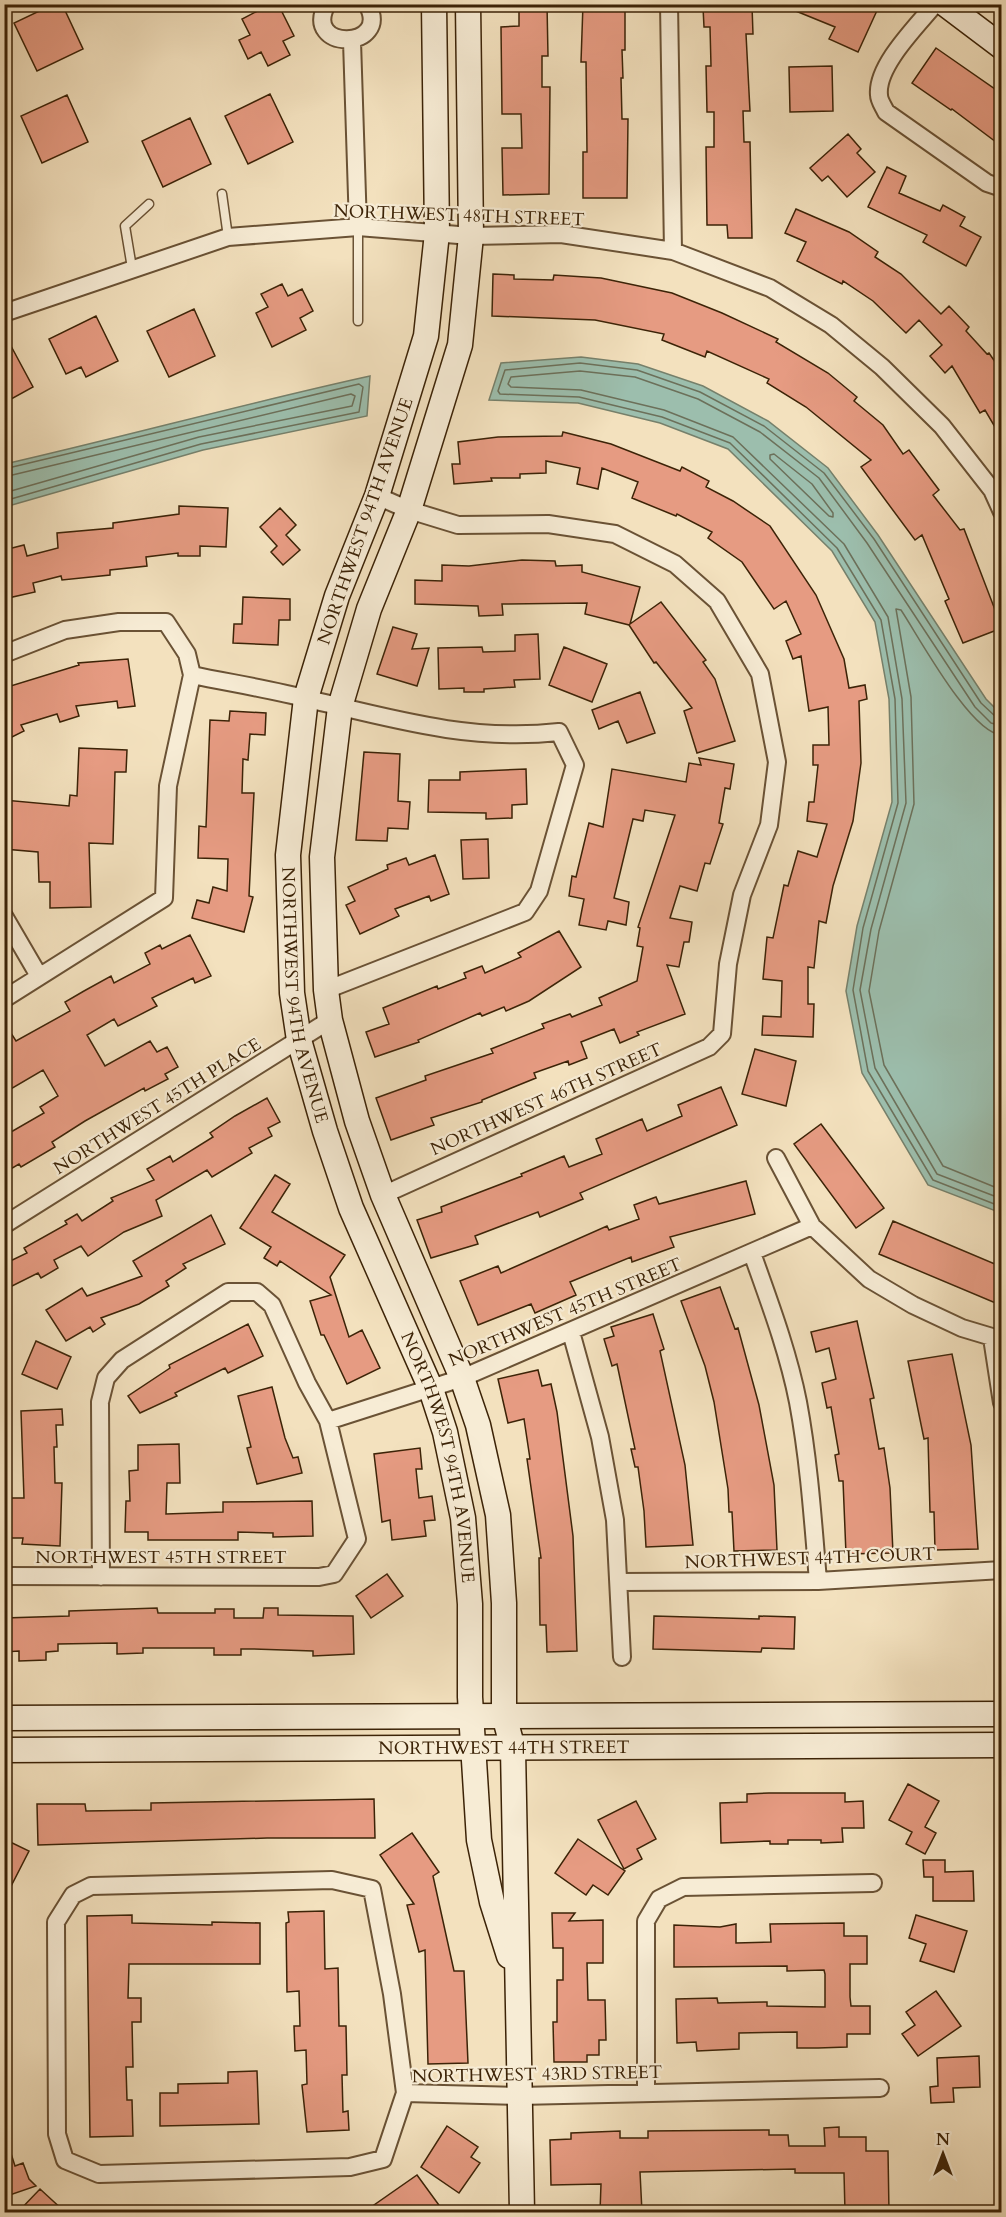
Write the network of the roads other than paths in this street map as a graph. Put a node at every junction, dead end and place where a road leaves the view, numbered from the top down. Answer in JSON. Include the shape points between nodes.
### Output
{"nodes":[{"id":1,"x":327,"y":4,"type":"edge"},
{"id":2,"x":366,"y":4,"type":"edge"},
{"id":3,"x":434,"y":4,"type":"edge"},
{"id":4,"x":468,"y":4,"type":"edge"},
{"id":5,"x":669,"y":4,"type":"edge"},
{"id":6,"x":934,"y":4,"type":"edge"},
{"id":7,"x":945,"y":4,"type":"edge"},
{"id":8,"x":351,"y":40,"type":"junction"},
{"id":9,"x":1002,"y":47,"type":"edge"},
{"id":10,"x":1002,"y":188,"type":"edge"},
{"id":11,"x":222,"y":194,"type":"dead end"},
{"id":12,"x":148,"y":204,"type":"dead end"},
{"id":13,"x":358,"y":227,"type":"junction"},
{"id":14,"x":437,"y":233,"type":"junction"},
{"id":15,"x":471,"y":236,"type":"junction"},
{"id":16,"x":228,"y":237,"type":"junction"},
{"id":17,"x":673,"y":251,"type":"junction"},
{"id":18,"x":132,"y":268,"type":"junction"},
{"id":19,"x":4,"y":313,"type":"edge"},
{"id":20,"x":358,"y":321,"type":"dead end"},
{"id":21,"x":377,"y":496,"type":"junction"},
{"id":22,"x":409,"y":510,"type":"junction"},
{"id":23,"x":1002,"y":512,"type":"edge"},
{"id":24,"x":4,"y":654,"type":"edge"},
{"id":25,"x":192,"y":675,"type":"junction"},
{"id":26,"x":306,"y":698,"type":"junction"},
{"id":27,"x":340,"y":707,"type":"junction"},
{"id":28,"x":4,"y":916,"type":"edge"},
{"id":29,"x":39,"y":976,"type":"junction"},
{"id":30,"x":326,"y":990,"type":"junction"},
{"id":31,"x":4,"y":999,"type":"edge"},
{"id":32,"x":330,"y":1020,"type":"junction"},
{"id":33,"x":299,"y":1040,"type":"junction"},
{"id":34,"x":776,"y":1158,"type":"dead end"},
{"id":35,"x":383,"y":1195,"type":"junction"},
{"id":36,"x":4,"y":1225,"type":"edge"},
{"id":37,"x":812,"y":1226,"type":"junction"},
{"id":38,"x":752,"y":1253,"type":"junction"},
{"id":39,"x":571,"y":1332,"type":"junction"},
{"id":40,"x":997,"y":1339,"type":"edge"},
{"id":41,"x":462,"y":1378,"type":"junction"},
{"id":42,"x":430,"y":1389,"type":"junction"},
{"id":43,"x":1002,"y":1403,"type":"edge"},
{"id":44,"x":328,"y":1421,"type":"junction"},
{"id":45,"x":1002,"y":1570,"type":"edge"},
{"id":46,"x":4,"y":1576,"type":"edge"},
{"id":47,"x":101,"y":1577,"type":"junction"},
{"id":48,"x":818,"y":1581,"type":"junction"},
{"id":49,"x":619,"y":1582,"type":"junction"},
{"id":50,"x":622,"y":1657,"type":"dead end"},
{"id":51,"x":1002,"y":1714,"type":"edge"},
{"id":52,"x":504,"y":1715,"type":"junction"},
{"id":53,"x":471,"y":1716,"type":"junction"},
{"id":54,"x":4,"y":1718,"type":"edge"},
{"id":55,"x":1002,"y":1745,"type":"edge"},
{"id":56,"x":473,"y":1749,"type":"junction"},
{"id":57,"x":513,"y":1749,"type":"junction"},
{"id":58,"x":4,"y":1750,"type":"edge"},
{"id":59,"x":873,"y":1883,"type":"dead end"},
{"id":60,"x":517,"y":1975,"type":"junction"},
{"id":61,"x":880,"y":2088,"type":"dead end"},
{"id":62,"x":646,"y":2092,"type":"junction"},
{"id":63,"x":405,"y":2093,"type":"junction"},
{"id":64,"x":519,"y":2096,"type":"junction"},
{"id":65,"x":522,"y":2212,"type":"edge"}],
"edges":[{"from":1,"to":8,"type":"street","via":[[323,14],[326,29],[337,39]]},
{"from":2,"to":8,"type":"street","via":[[371,17],[369,25],[366,32]]},
{"from":3,"to":14,"type":"street","name":"NORTHWEST 94TH AVENUE"},
{"from":4,"to":15,"type":"street","name":"NORTHWEST 94TH AVENUE"},
{"from":5,"to":17,"type":"street"},
{"from":6,"to":10,"type":"street","via":[[887,63],[878,96],[886,112],[895,119],[987,183]]},
{"from":7,"to":9,"type":"street"},
{"from":8,"to":13,"type":"street"},
{"from":11,"to":16,"type":"lane"},
{"from":12,"to":18,"type":"lane","via":[[125,226]]},
{"from":13,"to":14,"type":"street","name":"NORTHWEST 48TH STREET"},
{"from":13,"to":16,"type":"street","name":"NORTHWEST 48TH STREET"},
{"from":13,"to":20,"type":"lane"},
{"from":14,"to":15,"type":"street","name":"NORTHWEST 48TH STREET"},
{"from":14,"to":21,"type":"street","name":"NORTHWEST 94TH AVENUE","via":[[426,336]]},
{"from":15,"to":17,"type":"street","name":"NORTHWEST 48TH STREET","via":[[561,234]]},
{"from":15,"to":22,"type":"street","name":"NORTHWEST 94TH AVENUE","via":[[460,345]]},
{"from":16,"to":18,"type":"street","name":"NORTHWEST 48TH STREET"},
{"from":17,"to":23,"type":"street","name":"NORTHWEST 48TH STREET","via":[[770,288],[831,324],[942,426],[992,490]]},
{"from":18,"to":19,"type":"street","name":"NORTHWEST 48TH STREET"},
{"from":21,"to":22,"type":"street"},
{"from":21,"to":26,"type":"street","name":"NORTHWEST 94TH AVENUE","via":[[337,596]]},
{"from":22,"to":27,"type":"street","name":"NORTHWEST 94TH AVENUE","via":[[369,609]]},
{"from":22,"to":35,"type":"street","name":"NORTHWEST 46TH STREET","via":[[459,525],[548,524],[615,534],[675,564],[717,601],[760,674],[777,762],[769,825],[742,895],[728,964],[722,1034],[709,1047]]},
{"from":24,"to":25,"type":"street","via":[[65,630],[120,622],[166,622],[187,654]]},
{"from":25,"to":26,"type":"street"},
{"from":25,"to":29,"type":"street","via":[[168,786],[164,898]]},
{"from":26,"to":27,"type":"street"},
{"from":26,"to":33,"type":"street","name":"NORTHWEST 94TH AVENUE","via":[[288,855],[292,993]]},
{"from":27,"to":30,"type":"street","name":"NORTHWEST 94TH AVENUE","via":[[322,857]]},
{"from":27,"to":30,"type":"street","via":[[441,730],[520,736],[559,732],[575,765],[539,891],[525,912]]},
{"from":28,"to":29,"type":"street"},
{"from":29,"to":31,"type":"street"},
{"from":30,"to":32,"type":"street","name":"NORTHWEST 94TH AVENUE"},
{"from":32,"to":33,"type":"street","name":"NORTHWEST 45TH PLACE"},
{"from":32,"to":35,"type":"street","name":"NORTHWEST 94TH AVENUE","via":[[357,1121]]},
{"from":33,"to":36,"type":"street","name":"NORTHWEST 45TH PLACE"},
{"from":33,"to":42,"type":"street","name":"NORTHWEST 94TH AVENUE","via":[[351,1208]]},
{"from":34,"to":37,"type":"street"},
{"from":35,"to":41,"type":"street","name":"NORTHWEST 94TH AVENUE"},
{"from":37,"to":38,"type":"street","name":"NORTHWEST 45TH STREET"},
{"from":37,"to":40,"type":"street","via":[[869,1279],[962,1328]]},
{"from":38,"to":39,"type":"street","name":"NORTHWEST 45TH STREET"},
{"from":38,"to":48,"type":"street","via":[[798,1400],[810,1479]]},
{"from":39,"to":41,"type":"street","name":"NORTHWEST 45TH STREET"},
{"from":39,"to":49,"type":"street","via":[[600,1437],[615,1520]]},
{"from":40,"to":43,"type":"street"},
{"from":41,"to":42,"type":"street","name":"NORTHWEST 45TH STREET"},
{"from":41,"to":52,"type":"street","name":"NORTHWEST 94TH AVENUE","via":[[478,1425],[498,1515],[504,1603]]},
{"from":42,"to":44,"type":"street","name":"NORTHWEST 45TH STREET"},
{"from":42,"to":53,"type":"street","name":"NORTHWEST 94TH AVENUE","via":[[463,1518],[470,1604]]},
{"from":44,"to":47,"type":"street","name":"NORTHWEST 45TH STREET","via":[[357,1539],[334,1574]]},
{"from":44,"to":47,"type":"street","via":[[272,1305],[257,1292],[228,1292],[122,1360],[106,1378],[100,1402]]},
{"from":45,"to":48,"type":"street","name":"NORTHWEST 44TH COURT"},
{"from":46,"to":47,"type":"street","name":"NORTHWEST 45TH STREET"},
{"from":48,"to":49,"type":"street","name":"NORTHWEST 44TH COURT"},
{"from":49,"to":50,"type":"street"},
{"from":51,"to":52,"type":"street","name":"NORTHWEST 44TH STREET"},
{"from":52,"to":53,"type":"street","name":"NORTHWEST 44TH STREET"},
{"from":52,"to":57,"type":"street","name":"NORTHWEST 94TH AVENUE"},
{"from":53,"to":54,"type":"street","name":"NORTHWEST 44TH STREET"},
{"from":53,"to":56,"type":"street","name":"NORTHWEST 94TH AVENUE"},
{"from":55,"to":57,"type":"street","name":"NORTHWEST 44TH STREET"},
{"from":56,"to":57,"type":"street","name":"NORTHWEST 44TH STREET"},
{"from":56,"to":58,"type":"street","name":"NORTHWEST 44TH STREET"},
{"from":56,"to":60,"type":"street","name":"NORTHWEST 94TH AVENUE","via":[[485,1872]]},
{"from":57,"to":60,"type":"street","name":"NORTHWEST 94TH AVENUE"},
{"from":59,"to":62,"type":"street","via":[[683,1887],[658,1899],[646,1921]]},
{"from":60,"to":64,"type":"street","name":"NORTHWEST 94TH AVENUE"},
{"from":61,"to":62,"type":"street","name":"NORTHWEST 43RD STREET"},
{"from":62,"to":64,"type":"street","name":"NORTHWEST 43RD STREET"},
{"from":63,"to":63,"type":"street","name":"NORTHWEST 43RD STREET","via":[[372,1889],[332,1880],[91,1886],[73,1895],[56,1922],[57,2134],[65,2160],[99,2175],[350,2167],[384,2159]]},
{"from":63,"to":64,"type":"street","name":"NORTHWEST 43RD STREET"},
{"from":64,"to":65,"type":"street","name":"NORTHWEST 94TH AVENUE"}]}
